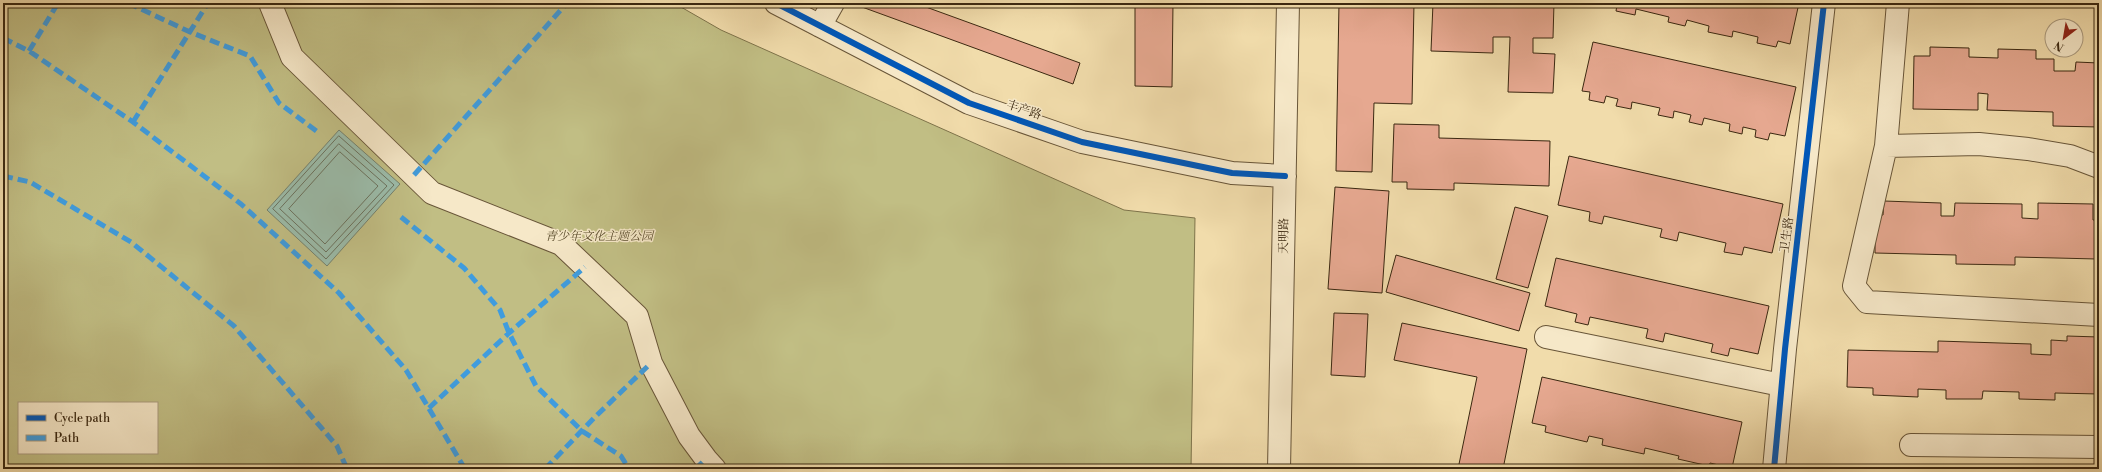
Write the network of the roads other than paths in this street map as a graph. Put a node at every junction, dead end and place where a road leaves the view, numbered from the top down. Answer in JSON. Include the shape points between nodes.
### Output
{"nodes":[{"id":1,"x":270,"y":3,"type":"edge"},
{"id":2,"x":776,"y":3,"type":"edge"},
{"id":3,"x":833,"y":3,"type":"edge"},
{"id":4,"x":1288,"y":3,"type":"edge"},
{"id":5,"x":1824,"y":3,"type":"edge"},
{"id":6,"x":1898,"y":3,"type":"edge"},
{"id":7,"x":820,"y":26,"type":"junction"},
{"id":8,"x":1886,"y":146,"type":"junction"},
{"id":9,"x":2099,"y":167,"type":"edge"},
{"id":10,"x":1285,"y":176,"type":"junction"},
{"id":11,"x":2099,"y":315,"type":"edge"},
{"id":12,"x":1546,"y":337,"type":"dead end"},
{"id":13,"x":1781,"y":385,"type":"junction"},
{"id":14,"x":1911,"y":445,"type":"dead end"},
{"id":15,"x":2099,"y":447,"type":"edge"},
{"id":16,"x":715,"y":469,"type":"edge"},
{"id":17,"x":1279,"y":469,"type":"edge"},
{"id":18,"x":1774,"y":469,"type":"edge"}],
"edges":[{"from":1,"to":16,"type":"street","via":[[292,57],[432,193],[560,244],[637,316],[655,370],[689,436]]},
{"from":2,"to":7,"type":"street","name":"丰产路"},
{"from":3,"to":7,"type":"street"},
{"from":4,"to":10,"type":"street","name":"天明路"},
{"from":5,"to":13,"type":"street","name":"卫生路"},
{"from":6,"to":8,"type":"street"},
{"from":7,"to":10,"type":"street","name":"丰产路","via":[[969,103],[1082,142],[1232,173]]},
{"from":8,"to":9,"type":"street","via":[[1979,144],[2070,156]]},
{"from":8,"to":11,"type":"street","via":[[1854,286],[1867,302]]},
{"from":10,"to":17,"type":"street","name":"天明路"},
{"from":12,"to":13,"type":"street"},
{"from":13,"to":18,"type":"street","name":"卫生路"},
{"from":14,"to":15,"type":"street"}]}
